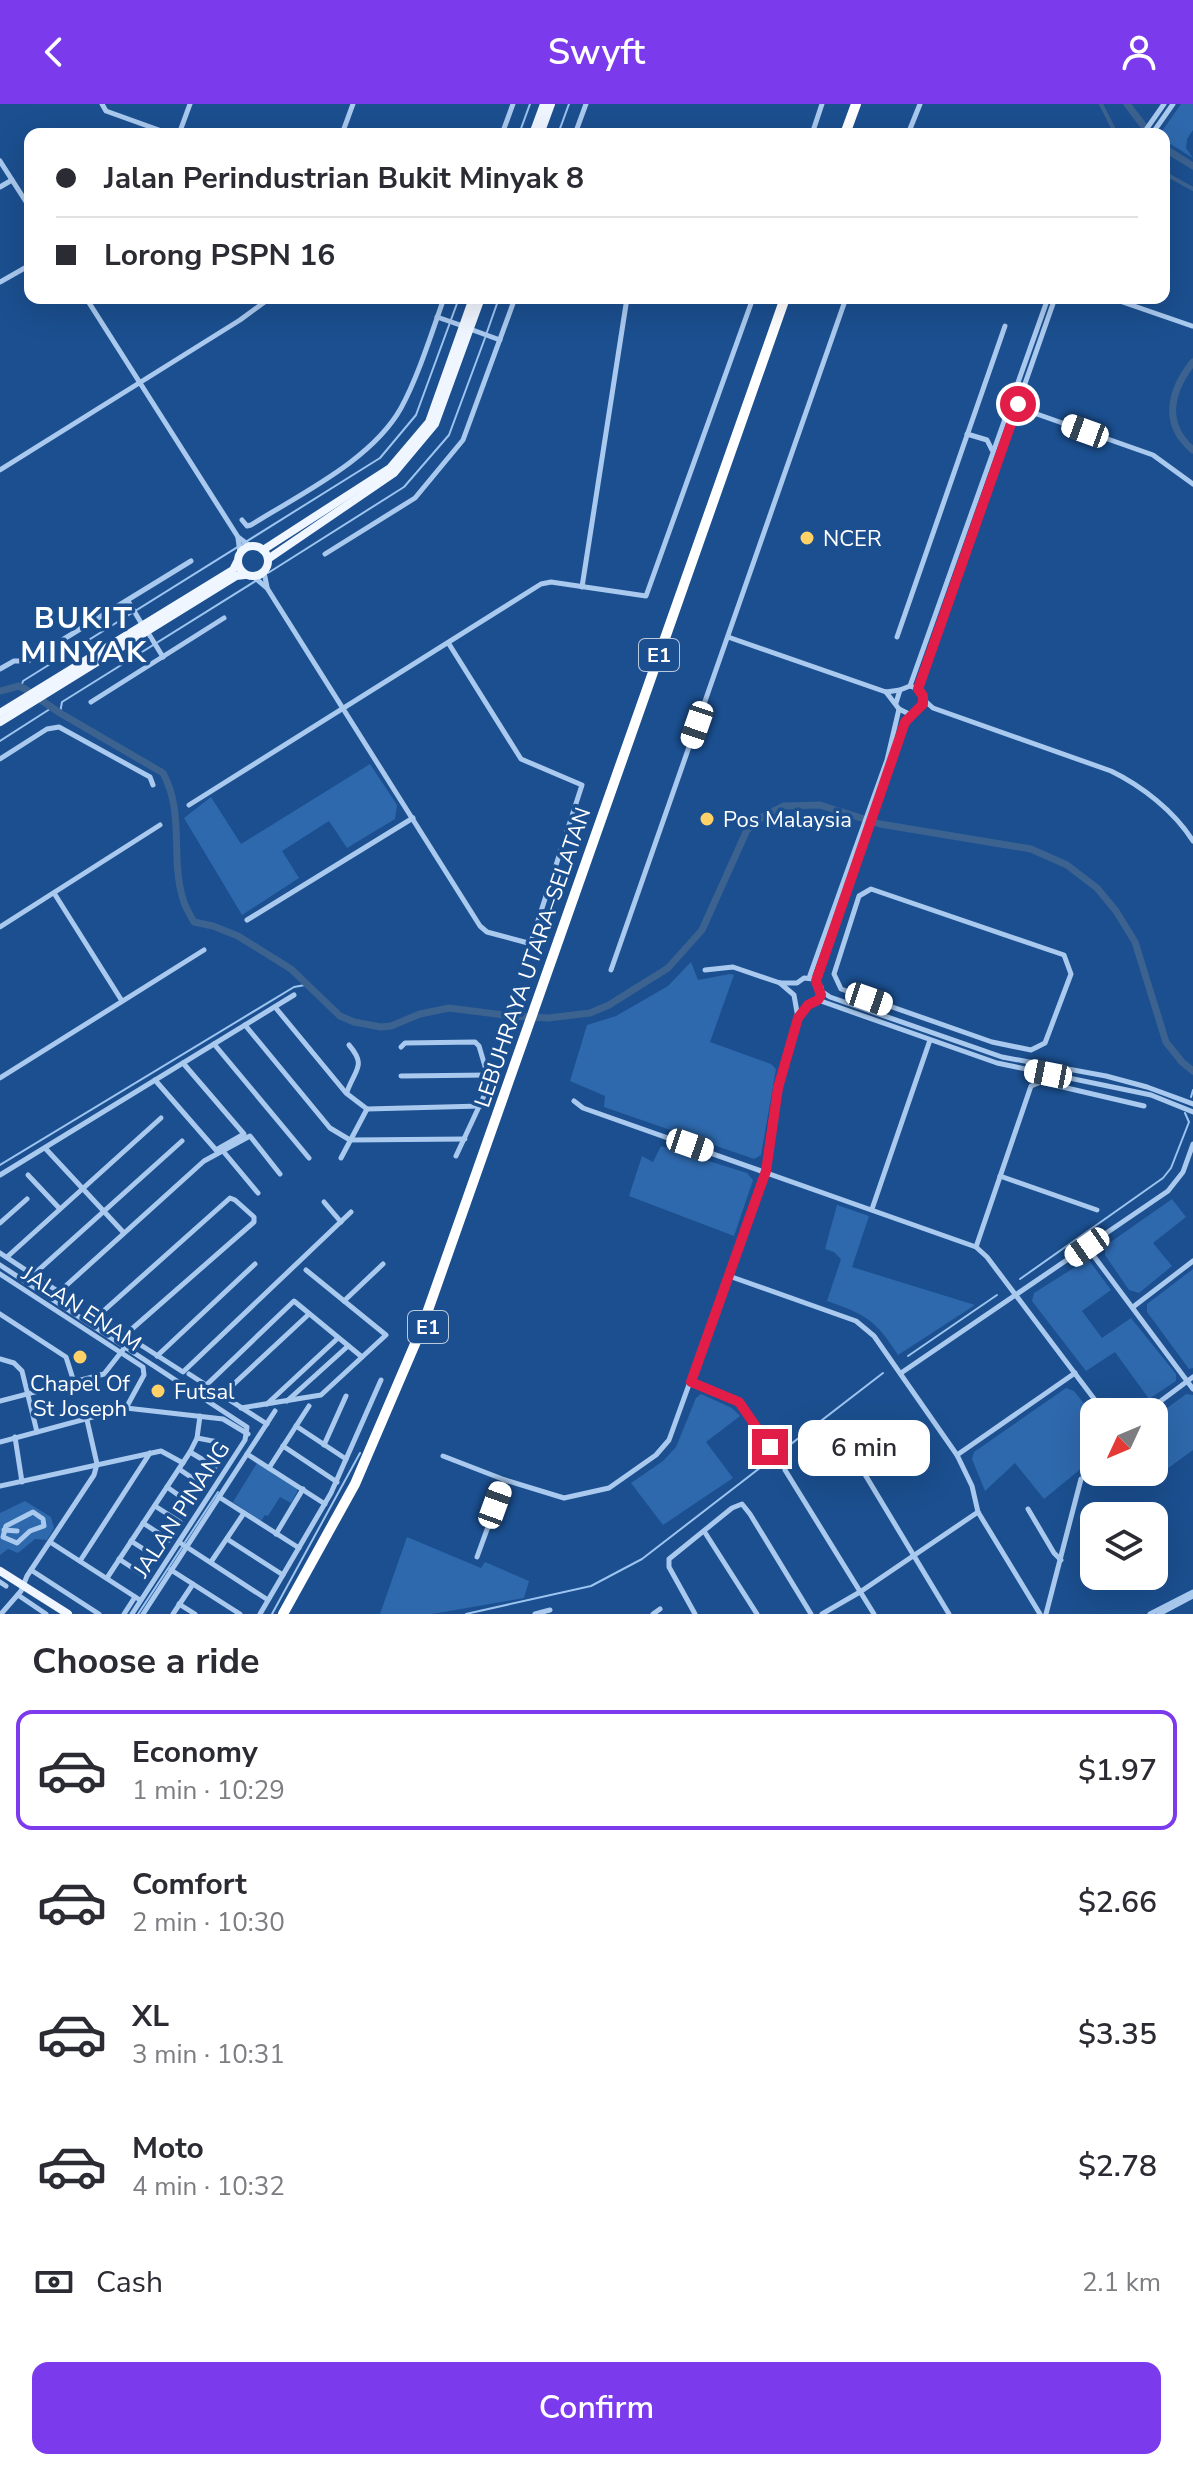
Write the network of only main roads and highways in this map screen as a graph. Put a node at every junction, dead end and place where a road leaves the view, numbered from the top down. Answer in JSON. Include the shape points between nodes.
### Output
{"nodes":[{"id":1,"x":544,"y":104,"type":"edge"},
{"id":2,"x":551,"y":104,"type":"edge"},
{"id":3,"x":856,"y":104,"type":"edge"},
{"id":4,"x":863,"y":104,"type":"edge"},
{"id":5,"x":535,"y":128,"type":"edge"},
{"id":6,"x":542,"y":128,"type":"edge"},
{"id":7,"x":847,"y":128,"type":"edge"},
{"id":8,"x":853,"y":128,"type":"edge"},
{"id":9,"x":472,"y":304,"type":"edge"},
{"id":10,"x":478,"y":304,"type":"edge"},
{"id":11,"x":783,"y":304,"type":"edge"},
{"id":12,"x":789,"y":304,"type":"edge"},
{"id":13,"x":466,"y":327,"type":"junction"},
{"id":14,"x":242,"y":549,"type":"junction"},
{"id":15,"x":263,"y":550,"type":"junction"},
{"id":16,"x":268,"y":559,"type":"junction"},
{"id":17,"x":258,"y":576,"type":"junction"},
{"id":18,"x":145,"y":628,"type":"junction"},
{"id":19,"x":21,"y":704,"type":"junction"},
{"id":20,"x":0,"y":713,"type":"edge"},
{"id":21,"x":0,"y":722,"type":"edge"},
{"id":22,"x":538,"y":1011,"type":"junction"},
{"id":23,"x":533,"y":1026,"type":"junction"},
{"id":24,"x":0,"y":1571,"type":"edge"},
{"id":25,"x":55,"y":1611,"type":"edge"},
{"id":26,"x":68,"y":1614,"type":"edge"},
{"id":27,"x":283,"y":1614,"type":"edge"},
{"id":28,"x":290,"y":1614,"type":"edge"}],
"edges":[{"from":1,"to":5,"type":"main road"},
{"from":2,"to":6,"type":"main road"},
{"from":3,"to":7,"type":"highway"},
{"from":4,"to":8,"type":"highway"},
{"from":9,"to":13,"type":"main road"},
{"from":10,"to":13,"type":"main road"},
{"from":11,"to":22,"type":"highway","name":"LEBUHRAYA UTARA–SELATAN","number":"E1"},
{"from":12,"to":22,"type":"highway","name":"LEBUHRAYA UTARA–SELATAN","number":"E1"},
{"from":13,"to":15,"type":"main road","via":[[429,422],[390,468]]},
{"from":13,"to":16,"type":"main road","via":[[435,424],[394,473]]},
{"from":14,"to":15,"type":"main road"},
{"from":14,"to":17,"type":"main road"},
{"from":14,"to":18,"type":"main road","via":[[233,570]]},
{"from":15,"to":16,"type":"main road"},
{"from":16,"to":17,"type":"main road"},
{"from":17,"to":18,"type":"main road","via":[[236,576]]},
{"from":18,"to":19,"type":"main road"},
{"from":19,"to":20,"type":"main road"},
{"from":19,"to":21,"type":"main road"},
{"from":22,"to":23,"type":"highway","name":"LEBUHRAYA UTARA–SELATAN","number":"E1"},
{"from":23,"to":27,"type":"highway","name":"LEBUHRAYA UTARA–SELATAN","number":"E1","via":[[392,1402],[346,1501]]},
{"from":23,"to":28,"type":"highway","name":"LEBUHRAYA UTARA–SELATAN","number":"E1","via":[[407,1382],[353,1500]]},
{"from":24,"to":25,"type":"main road","via":[[20,1591]]},
{"from":25,"to":26,"type":"main road"}]}
